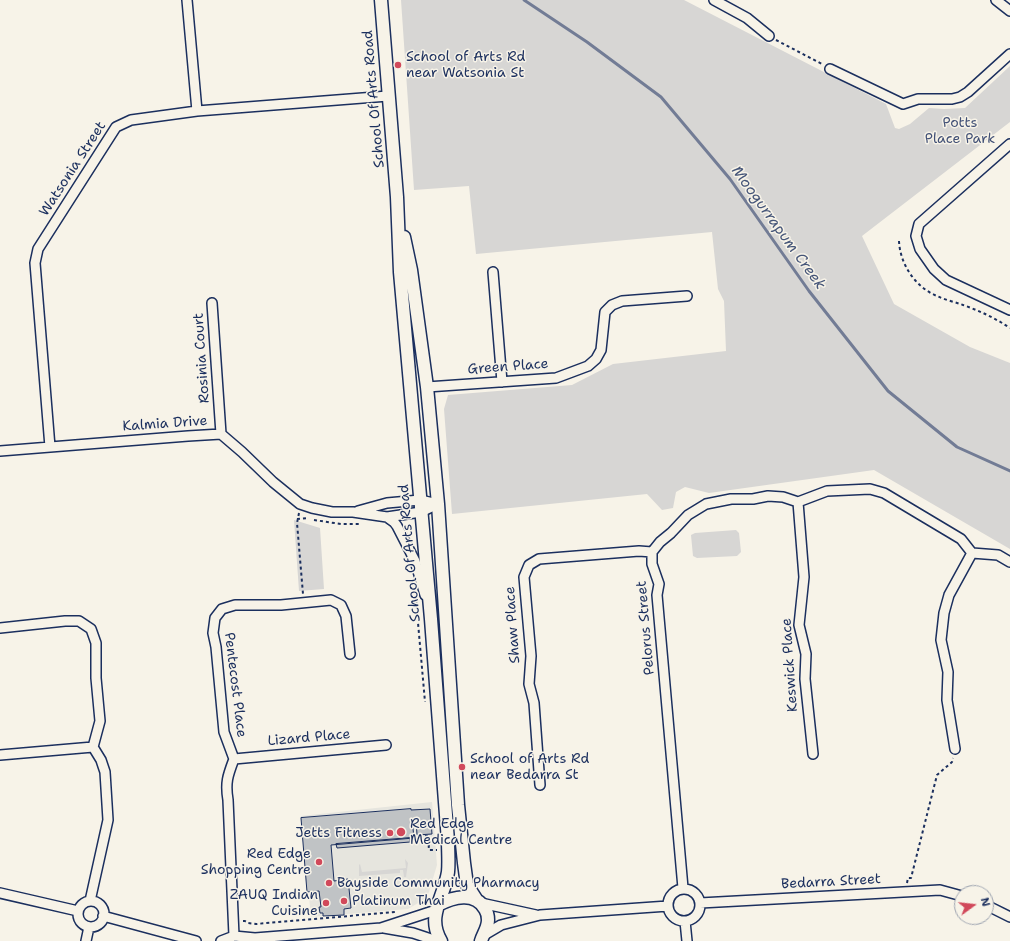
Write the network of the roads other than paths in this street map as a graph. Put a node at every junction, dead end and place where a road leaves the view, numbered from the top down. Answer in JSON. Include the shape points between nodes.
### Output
{"nodes":[{"id":1,"x":187,"y":0,"type":"edge"},
{"id":2,"x":381,"y":0,"type":"edge"},
{"id":3,"x":714,"y":0,"type":"edge"},
{"id":4,"x":996,"y":0,"type":"edge"},
{"id":5,"x":1010,"y":11,"type":"edge"},
{"id":6,"x":768,"y":36,"type":"road end"},
{"id":7,"x":1010,"y":54,"type":"edge"},
{"id":8,"x":830,"y":69,"type":"road end"},
{"id":9,"x":388,"y":96,"type":"junction"},
{"id":10,"x":197,"y":112,"type":"junction"},
{"id":11,"x":1010,"y":144,"type":"edge"},
{"id":12,"x":397,"y":196,"type":"junction"},
{"id":13,"x":493,"y":272,"type":"dead end"},
{"id":14,"x":687,"y":296,"type":"dead end"},
{"id":15,"x":212,"y":303,"type":"dead end"},
{"id":16,"x":1010,"y":310,"type":"edge"},
{"id":17,"x":502,"y":382,"type":"junction"},
{"id":18,"x":427,"y":387,"type":"junction"},
{"id":19,"x":221,"y":434,"type":"junction"},
{"id":20,"x":50,"y":447,"type":"junction"},
{"id":21,"x":0,"y":451,"type":"edge"},
{"id":22,"x":420,"y":500,"type":"junction"},
{"id":23,"x":798,"y":502,"type":"junction"},
{"id":24,"x":438,"y":504,"type":"junction"},
{"id":25,"x":353,"y":512,"type":"junction"},
{"id":26,"x":421,"y":512,"type":"junction"},
{"id":27,"x":387,"y":517,"type":"junction"},
{"id":28,"x":652,"y":552,"type":"junction"},
{"id":29,"x":972,"y":553,"type":"junction"},
{"id":30,"x":1010,"y":562,"type":"edge"},
{"id":31,"x":431,"y":619,"type":"junction"},
{"id":32,"x":0,"y":628,"type":"edge"},
{"id":33,"x":350,"y":654,"type":"dead end"},
{"id":34,"x":386,"y":745,"type":"dead end"},
{"id":35,"x":93,"y":747,"type":"junction"},
{"id":36,"x":955,"y":749,"type":"road end"},
{"id":37,"x":813,"y":754,"type":"dead end"},
{"id":38,"x":0,"y":755,"type":"edge"},
{"id":39,"x":234,"y":759,"type":"junction"},
{"id":40,"x":540,"y":785,"type":"dead end"},
{"id":41,"x":683,"y":888,"type":"junction"},
{"id":42,"x":0,"y":893,"type":"edge"},
{"id":43,"x":954,"y":894,"type":"edge"},
{"id":44,"x":90,"y":901,"type":"junction"},
{"id":45,"x":479,"y":901,"type":"junction"},
{"id":46,"x":700,"y":903,"type":"junction"},
{"id":47,"x":668,"y":906,"type":"junction"},
{"id":48,"x":437,"y":908,"type":"junction"},
{"id":49,"x":994,"y":909,"type":"edge"},
{"id":50,"x":78,"y":911,"type":"junction"},
{"id":51,"x":540,"y":915,"type":"junction"},
{"id":52,"x":103,"y":916,"type":"junction"},
{"id":53,"x":1010,"y":917,"type":"edge"},
{"id":54,"x":685,"y":921,"type":"junction"},
{"id":55,"x":89,"y":927,"type":"junction"},
{"id":56,"x":381,"y":928,"type":"junction"},
{"id":57,"x":234,"y":936,"type":"junction"},
{"id":58,"x":481,"y":939,"type":"edge"},
{"id":59,"x":86,"y":941,"type":"edge"},
{"id":60,"x":196,"y":941,"type":"edge"},
{"id":61,"x":221,"y":941,"type":"edge"},
{"id":62,"x":437,"y":941,"type":"edge"},
{"id":63,"x":441,"y":941,"type":"edge"},
{"id":64,"x":687,"y":941,"type":"edge"}],
"edges":[{"from":1,"to":10,"type":"street"},
{"from":2,"to":9,"type":"street","name":"School Of Arts Road"},
{"from":3,"to":6,"type":"street","via":[[747,18]]},
{"from":4,"to":5,"type":"street"},
{"from":7,"to":8,"type":"street","via":[[960,97],[918,99],[903,104]]},
{"from":9,"to":10,"type":"street","name":"Watsonia Street"},
{"from":9,"to":12,"type":"street","name":"School Of Arts Road"},
{"from":10,"to":20,"type":"street","name":"Watsonia Street","via":[[131,120],[116,126],[38,249],[35,264]]},
{"from":11,"to":16,"type":"street","via":[[919,224],[916,236],[920,249],[934,269],[946,280]]},
{"from":12,"to":18,"type":"street","name":"School Of Arts Road","via":[[411,270]]},
{"from":12,"to":22,"type":"street","name":"School Of Arts Road","via":[[400,272]]},
{"from":13,"to":17,"type":"street"},
{"from":14,"to":17,"type":"street","name":"Green Place","via":[[622,301],[612,305],[605,312],[601,350],[588,366],[556,378]]},
{"from":15,"to":19,"type":"street","name":"Rosinia Court"},
{"from":17,"to":18,"type":"street","name":"Green Place"},
{"from":18,"to":24,"type":"street","name":"School Of Arts Road"},
{"from":19,"to":20,"type":"street","name":"Kalmia Drive"},
{"from":19,"to":25,"type":"street","name":"Kalmia Drive","via":[[300,504],[332,512]]},
{"from":20,"to":21,"type":"street","name":"Kalmia Drive"},
{"from":22,"to":24,"type":"street","name":"Kalmia Drive"},
{"from":22,"to":25,"type":"street","name":"Kalmia Drive","via":[[387,503]]},
{"from":22,"to":26,"type":"street","name":"School Of Arts Road"},
{"from":23,"to":28,"type":"street","via":[[768,496],[706,504],[688,515]]},
{"from":23,"to":29,"type":"street","via":[[827,491],[870,489],[884,493],[961,539]]},
{"from":23,"to":37,"type":"street","name":"Keswick Place","via":[[804,577],[799,625],[806,654],[805,679]]},
{"from":24,"to":26,"type":"street","name":"Kalmia Drive"},
{"from":24,"to":45,"type":"street","name":"School Of Arts Road","via":[[460,827],[467,885]]},
{"from":25,"to":27,"type":"street","name":"Kalmia Drive"},
{"from":26,"to":27,"type":"street","name":"Kalmia Drive"},
{"from":26,"to":31,"type":"street","name":"School Of Arts Road"},
{"from":27,"to":31,"type":"street","via":[[397,526],[415,561]]},
{"from":28,"to":40,"type":"street","name":"Shaw Place","via":[[575,555],[539,559],[529,565],[524,577],[531,656],[529,684],[534,703]]},
{"from":28,"to":41,"type":"street","name":"Pelorus Street","via":[[652,564],[659,584]]},
{"from":29,"to":30,"type":"street","via":[[998,555]]},
{"from":29,"to":36,"type":"street","via":[[949,595],[940,640],[948,672],[947,700]]},
{"from":31,"to":48,"type":"street","name":"School Of Arts Road","via":[[448,847],[445,887]]},
{"from":32,"to":35,"type":"street","via":[[79,621],[91,629],[96,643],[100,721]]},
{"from":33,"to":39,"type":"street","name":"Pentecost Place","via":[[346,616],[341,605],[331,600],[281,605],[235,605],[222,609],[215,618],[213,633],[224,732]]},
{"from":34,"to":39,"type":"street","name":"Lizard Place"},
{"from":35,"to":38,"type":"street"},
{"from":35,"to":44,"type":"street","via":[[105,772],[108,820]]},
{"from":39,"to":57,"type":"street","name":"Pentecost Place","via":[[226,787]]},
{"from":41,"to":46,"type":"street","via":[[696,894]]},
{"from":41,"to":47,"type":"street","via":[[670,896]]},
{"from":42,"to":50,"type":"street"},
{"from":43,"to":46,"type":"street","name":"Bedarra Street","via":[[940,890]]},
{"from":44,"to":50,"type":"street","via":[[82,905]]},
{"from":44,"to":52,"type":"street","via":[[96,902],[102,908]]},
{"from":45,"to":48,"type":"street","via":[[463,897],[454,898]]},
{"from":45,"to":51,"type":"street"},
{"from":45,"to":58,"type":"street","name":"School Of Arts Road","via":[[488,920]]},
{"from":46,"to":54,"type":"street","via":[[695,917]]},
{"from":47,"to":51,"type":"street"},
{"from":47,"to":54,"type":"street","via":[[672,916]]},
{"from":48,"to":56,"type":"street"},
{"from":48,"to":63,"type":"street","name":"School Of Arts Road","via":[[434,921]]},
{"from":49,"to":53,"type":"street"},
{"from":50,"to":55,"type":"street","via":[[80,921]]},
{"from":51,"to":58,"type":"street","via":[[500,925]]},
{"from":52,"to":55,"type":"street","via":[[100,923]]},
{"from":52,"to":60,"type":"street"},
{"from":54,"to":64,"type":"street"},
{"from":55,"to":59,"type":"street"},
{"from":56,"to":57,"type":"street","via":[[254,938]]},
{"from":56,"to":62,"type":"street","via":[[413,933]]},
{"from":57,"to":61,"type":"street"}]}
